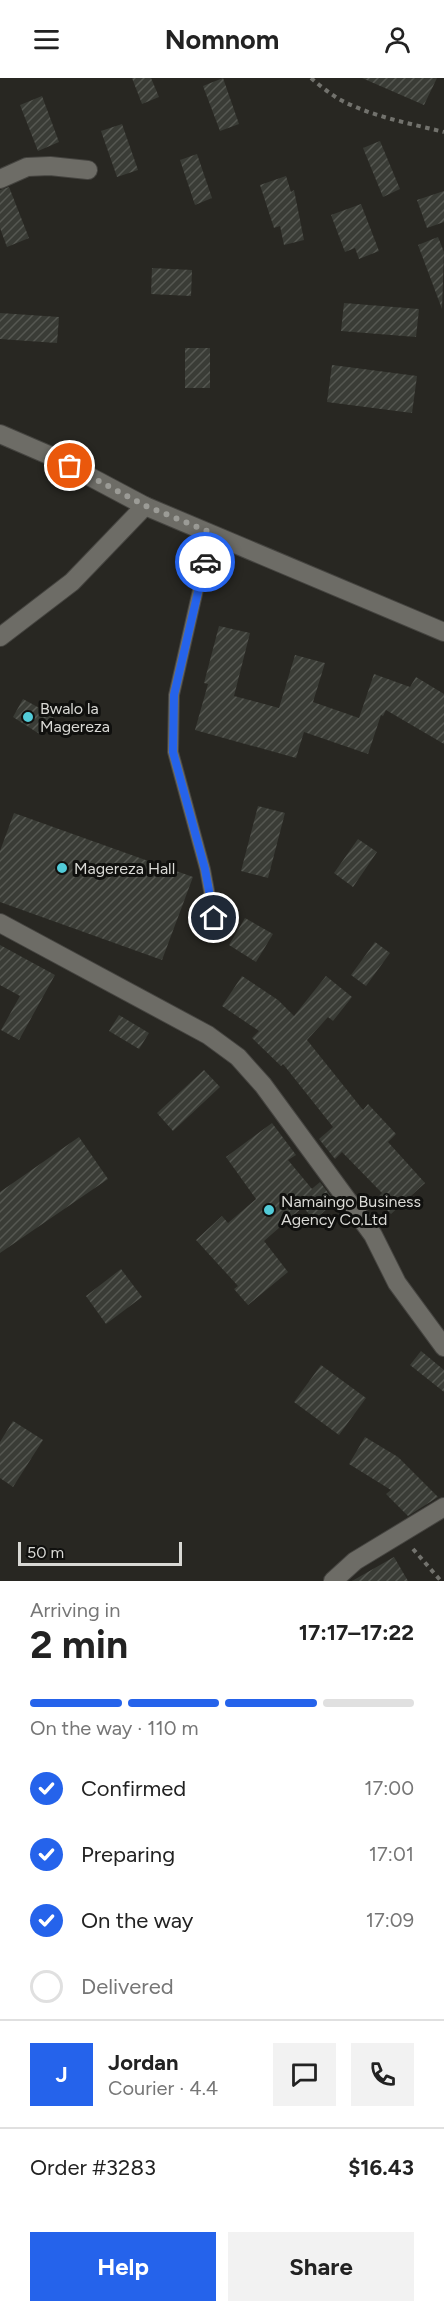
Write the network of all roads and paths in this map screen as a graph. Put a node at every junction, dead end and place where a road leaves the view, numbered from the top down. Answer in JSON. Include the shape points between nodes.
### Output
{"nodes":[{"id":1,"x":311,"y":78,"type":"edge"},
{"id":2,"x":444,"y":132,"type":"edge"},
{"id":3,"x":88,"y":170,"type":"dead end"},
{"id":4,"x":0,"y":179,"type":"edge"},
{"id":5,"x":0,"y":434,"type":"edge"},
{"id":6,"x":146,"y":506,"type":"junction"},
{"id":7,"x":212,"y":533,"type":"junction"},
{"id":8,"x":444,"y":632,"type":"edge"},
{"id":9,"x":0,"y":637,"type":"edge"},
{"id":10,"x":214,"y":918,"type":"dead end"},
{"id":11,"x":0,"y":923,"type":"edge"},
{"id":12,"x":444,"y":1347,"type":"edge"},
{"id":13,"x":444,"y":1507,"type":"edge"},
{"id":14,"x":400,"y":1535,"type":"junction"},
{"id":15,"x":333,"y":1581,"type":"edge"},
{"id":16,"x":441,"y":1581,"type":"edge"}],
"edges":[{"from":1,"to":2,"type":"path","via":[[335,97],[358,108]]},
{"from":3,"to":4,"type":"street","via":[[27,167]]},
{"from":5,"to":6,"type":"street"},
{"from":6,"to":7,"type":"street"},
{"from":6,"to":9,"type":"street","via":[[72,582]]},
{"from":7,"to":8,"type":"street"},
{"from":7,"to":10,"type":"lane","via":[[174,695],[173,752],[205,869]]},
{"from":11,"to":12,"type":"street","via":[[208,1035],[238,1057],[373,1235],[397,1283]]},
{"from":13,"to":14,"type":"street"},
{"from":14,"to":15,"type":"street","via":[[355,1561]]},
{"from":14,"to":16,"type":"path"}]}
